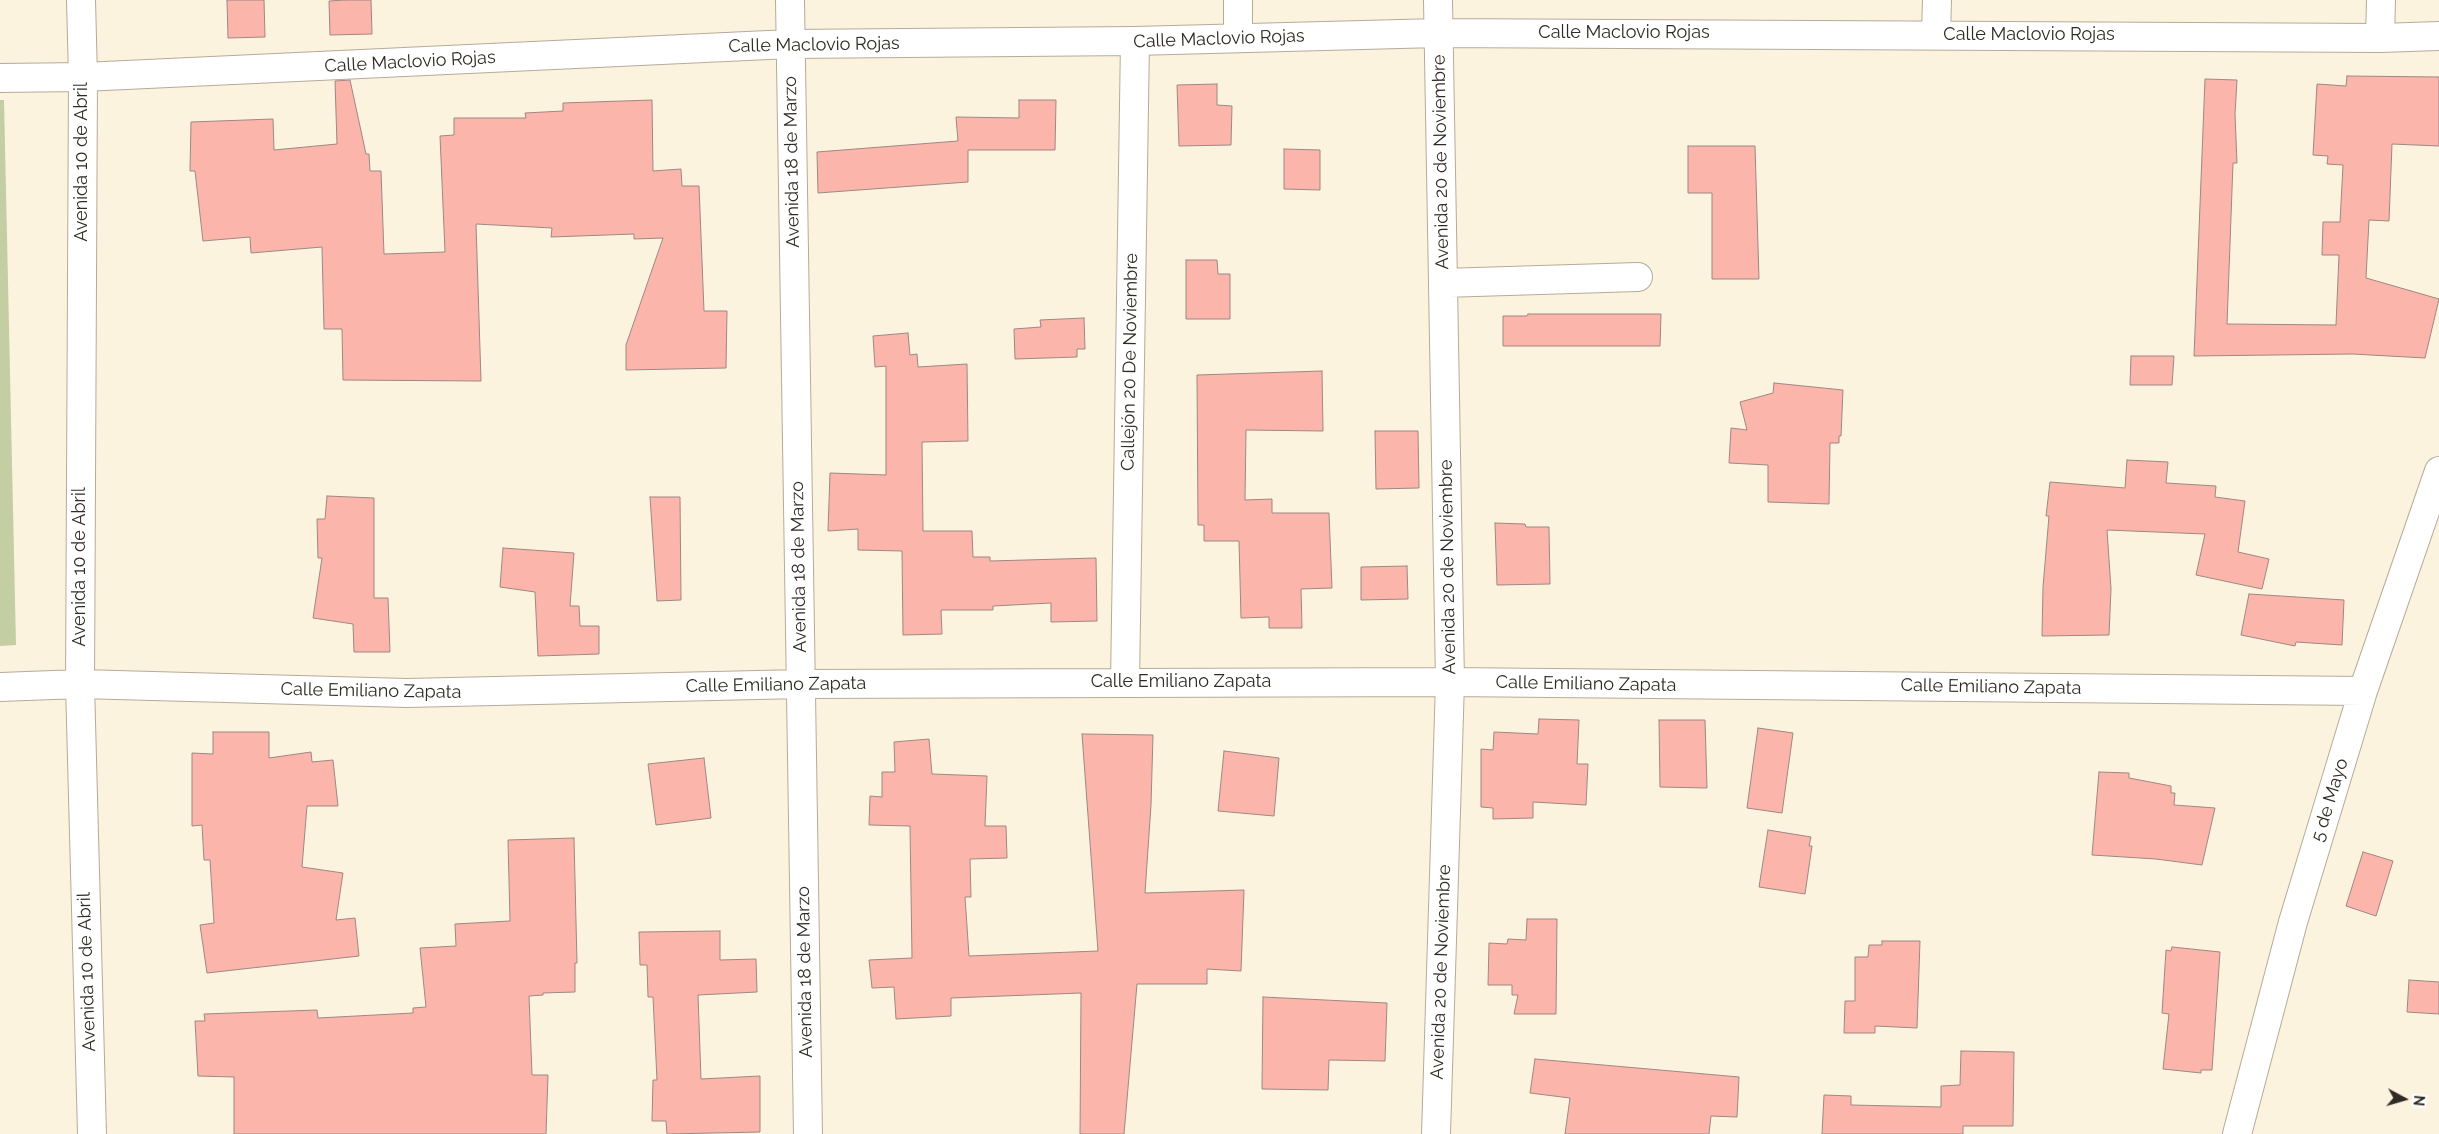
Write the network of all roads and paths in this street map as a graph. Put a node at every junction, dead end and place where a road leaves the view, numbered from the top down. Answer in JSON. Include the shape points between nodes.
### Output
{"nodes":[{"id":1,"x":81,"y":0,"type":"edge"},
{"id":2,"x":790,"y":0,"type":"edge"},
{"id":3,"x":1238,"y":0,"type":"edge"},
{"id":4,"x":1438,"y":0,"type":"edge"},
{"id":5,"x":1937,"y":0,"type":"edge"},
{"id":6,"x":2381,"y":0,"type":"edge"},
{"id":7,"x":1438,"y":33,"type":"junction"},
{"id":8,"x":1936,"y":34,"type":"junction"},
{"id":9,"x":2439,"y":36,"type":"edge"},
{"id":10,"x":1238,"y":38,"type":"junction"},
{"id":11,"x":2380,"y":38,"type":"junction"},
{"id":12,"x":1135,"y":41,"type":"junction"},
{"id":13,"x":790,"y":44,"type":"junction"},
{"id":14,"x":82,"y":77,"type":"junction"},
{"id":15,"x":0,"y":78,"type":"edge"},
{"id":16,"x":1638,"y":277,"type":"dead end"},
{"id":17,"x":1443,"y":283,"type":"junction"},
{"id":18,"x":2439,"y":471,"type":"edge"},
{"id":19,"x":1125,"y":682,"type":"junction"},
{"id":20,"x":1450,"y":682,"type":"junction"},
{"id":21,"x":80,"y":684,"type":"junction"},
{"id":22,"x":802,"y":684,"type":"junction"},
{"id":23,"x":0,"y":687,"type":"edge"},
{"id":24,"x":2363,"y":691,"type":"junction"},
{"id":25,"x":92,"y":1134,"type":"edge"},
{"id":26,"x":808,"y":1134,"type":"edge"},
{"id":27,"x":1436,"y":1134,"type":"edge"},
{"id":28,"x":2237,"y":1134,"type":"edge"}],
"edges":[{"from":1,"to":14,"type":"street","name":"Avenida 10 de Abril"},
{"from":2,"to":13,"type":"street","name":"Avenida 18 de Marzo"},
{"from":3,"to":10,"type":"street"},
{"from":4,"to":7,"type":"street","name":"Avenida 20 de Noviembre"},
{"from":5,"to":8,"type":"street"},
{"from":6,"to":11,"type":"street"},
{"from":7,"to":8,"type":"street","name":"Calle Maclovio Rojas"},
{"from":7,"to":10,"type":"street","name":"Calle Maclovio Rojas"},
{"from":7,"to":17,"type":"street","name":"Avenida 20 de Noviembre"},
{"from":8,"to":11,"type":"street","name":"Calle Maclovio Rojas"},
{"from":9,"to":11,"type":"street","name":"Calle Maclovio Rojas"},
{"from":10,"to":12,"type":"street","name":"Calle Maclovio Rojas"},
{"from":12,"to":13,"type":"street","name":"Calle Maclovio Rojas"},
{"from":12,"to":19,"type":"street","name":"Callejón 20 De Noviembre"},
{"from":13,"to":14,"type":"street","name":"Calle Maclovio Rojas"},
{"from":13,"to":22,"type":"street","name":"Avenida 18 de Marzo"},
{"from":14,"to":15,"type":"street","name":"Calle Maclovio Rojas"},
{"from":14,"to":21,"type":"street","name":"Avenida 10 de Abril"},
{"from":16,"to":17,"type":"street"},
{"from":17,"to":20,"type":"street","name":"Avenida 20 de Noviembre"},
{"from":18,"to":24,"type":"street","name":"5 de Mayo"},
{"from":19,"to":20,"type":"street","name":"Calle Emiliano Zapata"},
{"from":19,"to":22,"type":"street","name":"Calle Emiliano Zapata"},
{"from":20,"to":24,"type":"street","name":"Calle Emiliano Zapata"},
{"from":20,"to":27,"type":"street","name":"Avenida 20 de Noviembre"},
{"from":21,"to":22,"type":"street","name":"Calle Emiliano Zapata","via":[[407,694]]},
{"from":21,"to":23,"type":"street","name":"Calle Emiliano Zapata"},
{"from":21,"to":25,"type":"street","name":"Avenida 10 de Abril"},
{"from":22,"to":26,"type":"street","name":"Avenida 18 de Marzo"},
{"from":24,"to":28,"type":"street","name":"5 de Mayo","via":[[2292,922]]}]}
